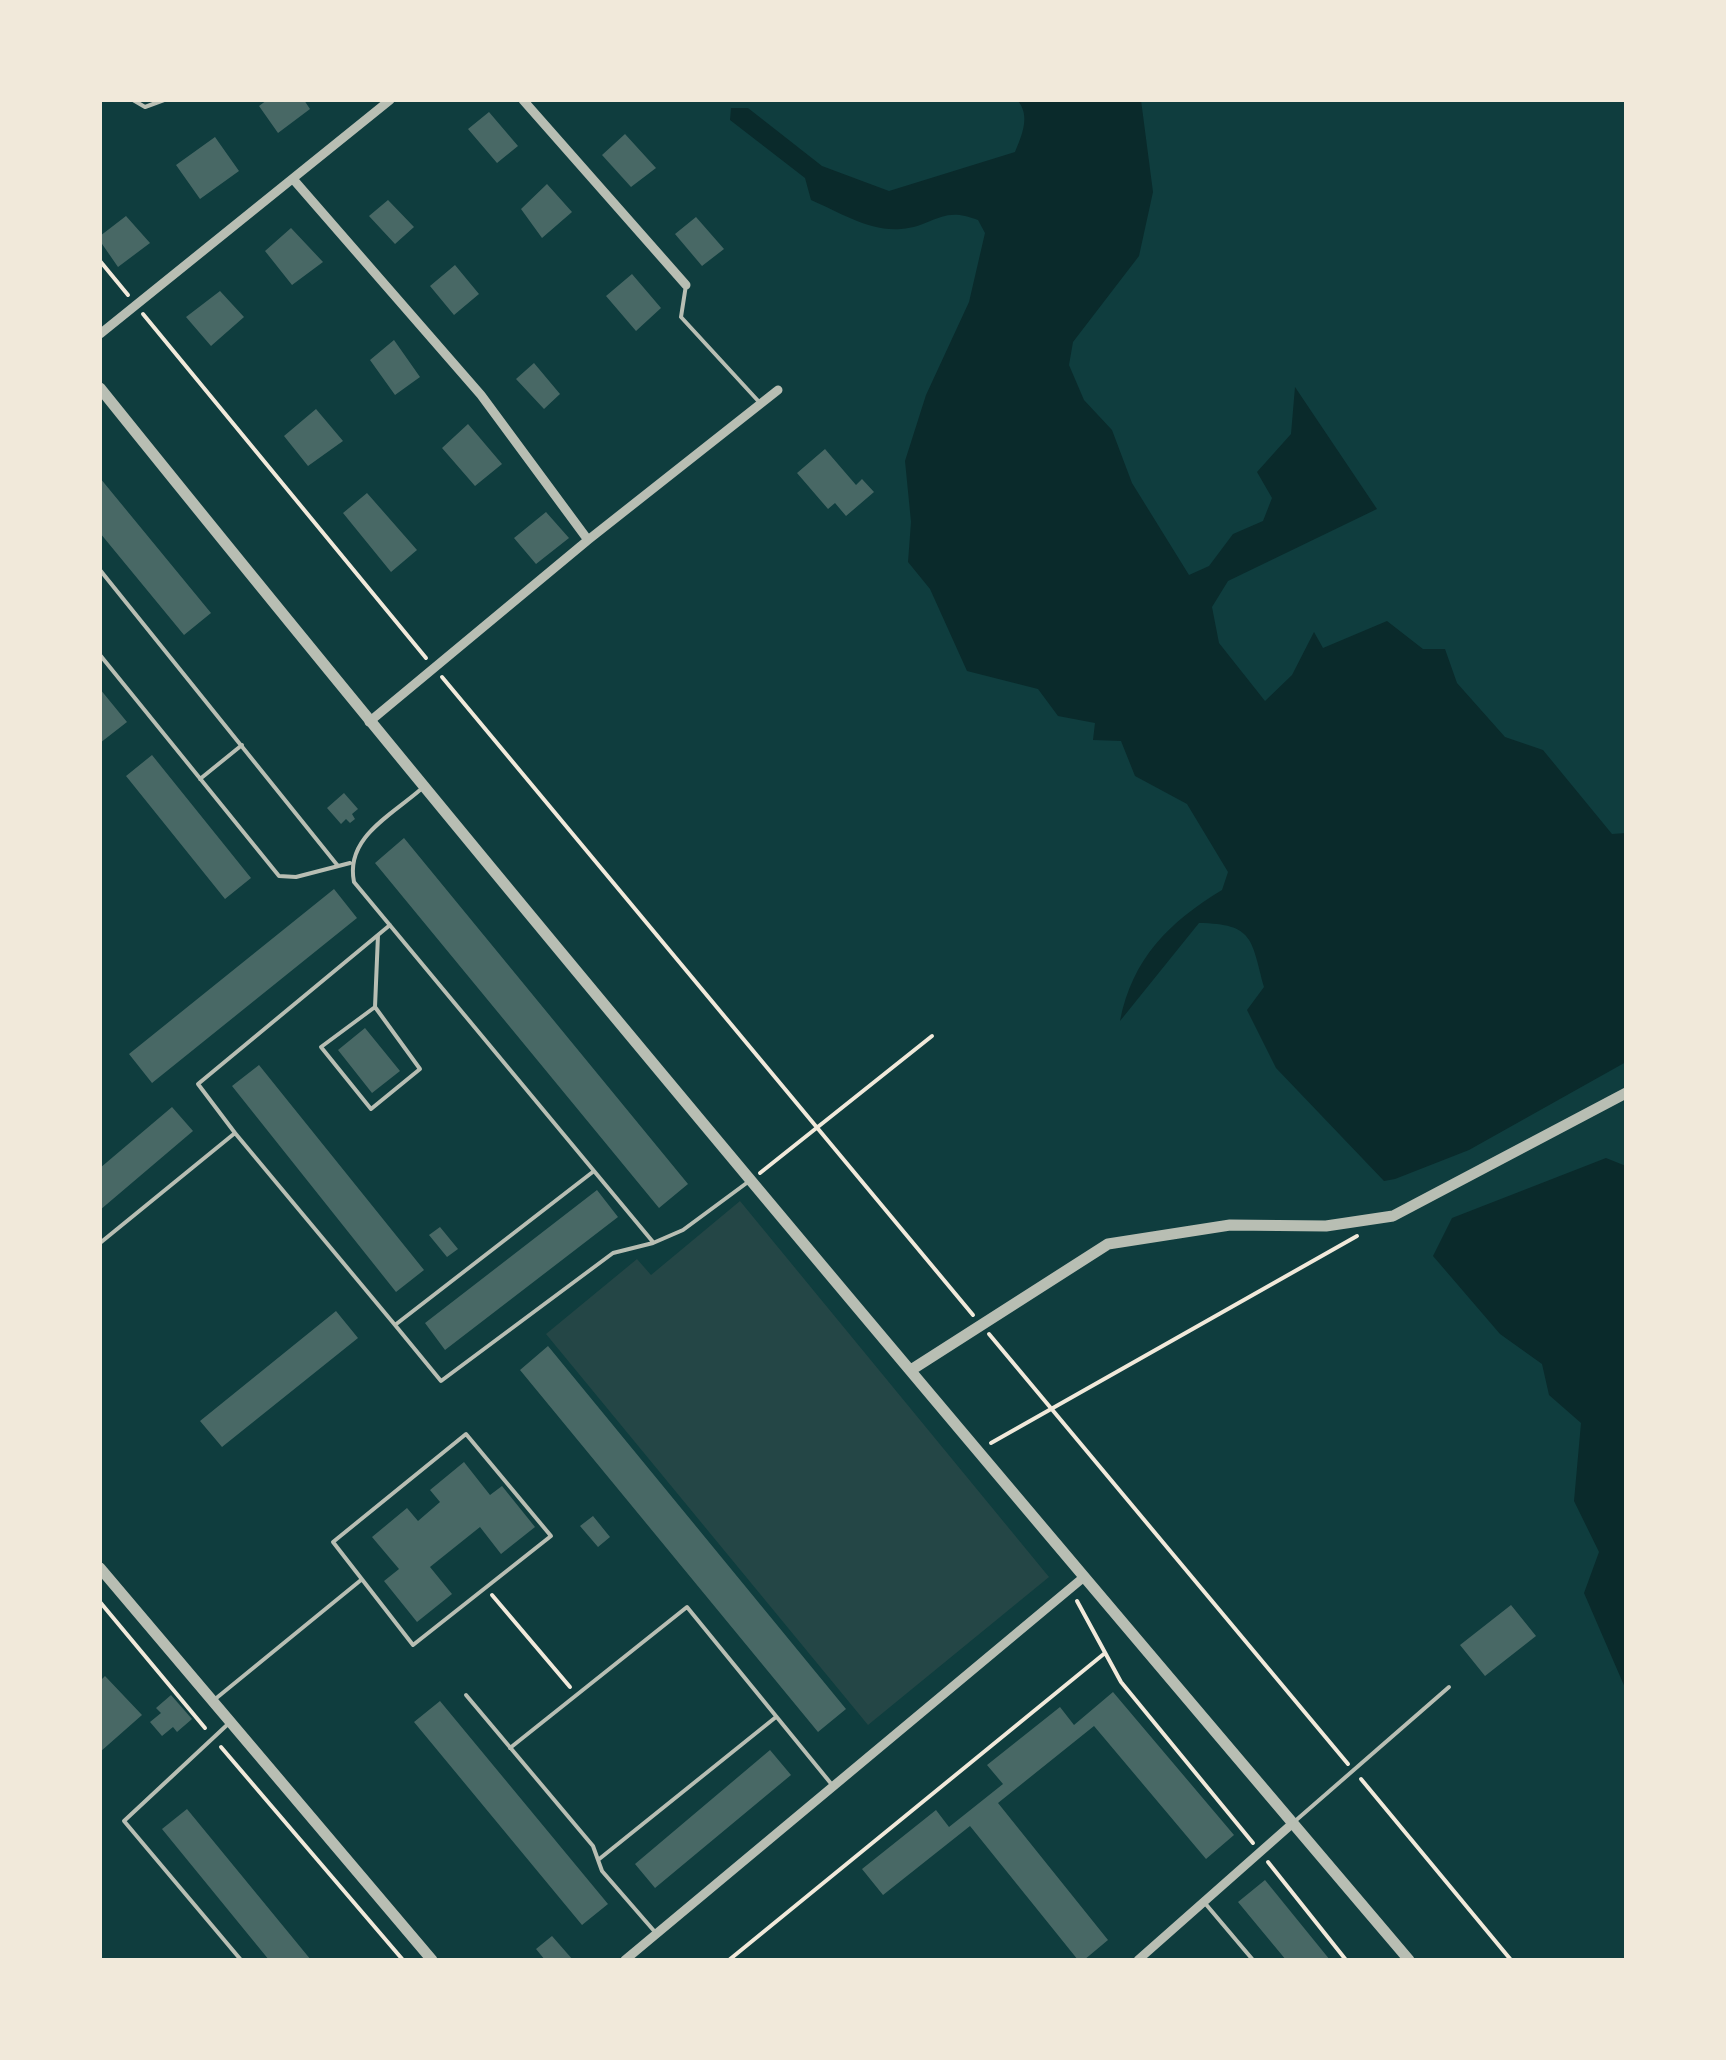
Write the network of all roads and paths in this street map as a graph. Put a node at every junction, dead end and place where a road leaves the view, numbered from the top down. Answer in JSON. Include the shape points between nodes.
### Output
{"nodes":[{"id":1,"x":133,"y":100,"type":"edge"},
{"id":2,"x":164,"y":100,"type":"edge"},
{"id":3,"x":390,"y":100,"type":"edge"},
{"id":4,"x":524,"y":100,"type":"edge"},
{"id":5,"x":293,"y":179,"type":"junction"},
{"id":6,"x":100,"y":261,"type":"edge"},
{"id":7,"x":686,"y":285,"type":"joint"},
{"id":8,"x":136,"y":305,"type":"junction"},
{"id":9,"x":100,"y":334,"type":"edge"},
{"id":10,"x":100,"y":388,"type":"edge"},
{"id":11,"x":778,"y":390,"type":"dead end"},
{"id":12,"x":761,"y":404,"type":"junction"},
{"id":13,"x":588,"y":540,"type":"junction"},
{"id":14,"x":100,"y":570,"type":"edge"},
{"id":15,"x":100,"y":655,"type":"edge"},
{"id":16,"x":434,"y":666,"type":"junction"},
{"id":17,"x":369,"y":722,"type":"junction"},
{"id":18,"x":242,"y":745,"type":"junction"},
{"id":19,"x":200,"y":779,"type":"junction"},
{"id":20,"x":423,"y":786,"type":"junction"},
{"id":21,"x":350,"y":863,"type":"junction"},
{"id":22,"x":338,"y":866,"type":"junction"},
{"id":23,"x":392,"y":924,"type":"junction"},
{"id":24,"x":378,"y":935,"type":"junction"},
{"id":25,"x":375,"y":1006,"type":"junction"},
{"id":26,"x":932,"y":1036,"type":"dead end"},
{"id":27,"x":1626,"y":1093,"type":"edge"},
{"id":28,"x":816,"y":1126,"type":"junction"},
{"id":29,"x":236,"y":1132,"type":"junction"},
{"id":30,"x":594,"y":1171,"type":"junction"},
{"id":31,"x":752,"y":1179,"type":"junction"},
{"id":32,"x":1359,"y":1236,"type":"dead end"},
{"id":33,"x":100,"y":1243,"type":"edge"},
{"id":34,"x":653,"y":1243,"type":"junction"},
{"id":35,"x":982,"y":1325,"type":"junction"},
{"id":36,"x":395,"y":1326,"type":"junction"},
{"id":37,"x":911,"y":1370,"type":"junction"},
{"id":38,"x":1052,"y":1409,"type":"junction"},
{"id":39,"x":978,"y":1451,"type":"junction"},
{"id":40,"x":100,"y":1568,"type":"edge"},
{"id":41,"x":1084,"y":1577,"type":"junction"},
{"id":42,"x":361,"y":1580,"type":"junction"},
{"id":43,"x":486,"y":1587,"type":"junction"},
{"id":44,"x":1070,"y":1588,"type":"junction"},
{"id":45,"x":100,"y":1602,"type":"edge"},
{"id":46,"x":1105,"y":1654,"type":"junction"},
{"id":47,"x":1449,"y":1687,"type":"dead end"},
{"id":48,"x":466,"y":1694,"type":"dead end"},
{"id":49,"x":577,"y":1695,"type":"junction"},
{"id":50,"x":213,"y":1701,"type":"junction"},
{"id":51,"x":776,"y":1716,"type":"junction"},
{"id":52,"x":230,"y":1722,"type":"junction"},
{"id":53,"x":214,"y":1738,"type":"junction"},
{"id":54,"x":510,"y":1748,"type":"junction"},
{"id":55,"x":1354,"y":1770,"type":"junction"},
{"id":56,"x":833,"y":1786,"type":"junction"},
{"id":57,"x":1293,"y":1824,"type":"junction"},
{"id":58,"x":1259,"y":1850,"type":"junction"},
{"id":59,"x":598,"y":1860,"type":"junction"},
{"id":60,"x":1204,"y":1902,"type":"junction"},
{"id":61,"x":656,"y":1934,"type":"junction"},
{"id":62,"x":242,"y":1960,"type":"edge"},
{"id":63,"x":403,"y":1960,"type":"edge"},
{"id":64,"x":432,"y":1960,"type":"edge"},
{"id":65,"x":625,"y":1960,"type":"edge"},
{"id":66,"x":729,"y":1960,"type":"edge"},
{"id":67,"x":1138,"y":1960,"type":"edge"},
{"id":68,"x":1253,"y":1960,"type":"edge"},
{"id":69,"x":1346,"y":1960,"type":"edge"},
{"id":70,"x":1409,"y":1960,"type":"edge"},
{"id":71,"x":1511,"y":1960,"type":"edge"}],
"edges":[{"from":1,"to":2,"type":"lane","via":[[145,107]]},
{"from":3,"to":5,"type":"street"},
{"from":4,"to":7,"type":"street"},
{"from":5,"to":8,"type":"street"},
{"from":5,"to":13,"type":"street","via":[[482,395]]},
{"from":6,"to":8,"type":"path"},
{"from":7,"to":12,"type":"lane","via":[[680,317]]},
{"from":8,"to":9,"type":"street"},
{"from":8,"to":16,"type":"path"},
{"from":10,"to":17,"type":"street"},
{"from":11,"to":12,"type":"street"},
{"from":12,"to":13,"type":"street"},
{"from":13,"to":16,"type":"street"},
{"from":14,"to":18,"type":"lane"},
{"from":15,"to":19,"type":"lane"},
{"from":16,"to":17,"type":"street"},
{"from":16,"to":28,"type":"path"},
{"from":17,"to":20,"type":"street"},
{"from":18,"to":19,"type":"lane"},
{"from":18,"to":22,"type":"lane"},
{"from":19,"to":22,"type":"lane","via":[[279,876]]},
{"from":20,"to":21,"type":"lane","via":[[358,844]]},
{"from":20,"to":31,"type":"street"},
{"from":21,"to":22,"type":"lane"},
{"from":21,"to":23,"type":"lane","via":[[354,882]]},
{"from":23,"to":24,"type":"lane"},
{"from":23,"to":30,"type":"lane"},
{"from":24,"to":25,"type":"lane"},
{"from":24,"to":29,"type":"lane","via":[[198,1084]]},
{"from":25,"to":25,"type":"lane","via":[[420,1069],[371,1109],[321,1048]]},
{"from":26,"to":28,"type":"path"},
{"from":27,"to":35,"type":"street","via":[[1393,1216],[1326,1226],[1230,1225],[1108,1244]]},
{"from":28,"to":31,"type":"path"},
{"from":28,"to":35,"type":"path"},
{"from":29,"to":33,"type":"lane"},
{"from":29,"to":36,"type":"lane"},
{"from":30,"to":34,"type":"lane"},
{"from":30,"to":36,"type":"lane"},
{"from":31,"to":34,"type":"lane","via":[[683,1230]]},
{"from":31,"to":37,"type":"street"},
{"from":32,"to":38,"type":"path"},
{"from":34,"to":36,"type":"lane","via":[[613,1253],[441,1381]]},
{"from":35,"to":37,"type":"street"},
{"from":35,"to":38,"type":"path"},
{"from":37,"to":39,"type":"street"},
{"from":38,"to":39,"type":"path"},
{"from":38,"to":55,"type":"path"},
{"from":39,"to":41,"type":"street"},
{"from":40,"to":50,"type":"street"},
{"from":41,"to":44,"type":"street"},
{"from":41,"to":57,"type":"street"},
{"from":42,"to":43,"type":"lane","via":[[413,1646]]},
{"from":42,"to":43,"type":"lane","via":[[333,1542],[466,1434],[550,1536]]},
{"from":42,"to":50,"type":"lane"},
{"from":43,"to":49,"type":"path"},
{"from":44,"to":46,"type":"path"},
{"from":44,"to":56,"type":"street"},
{"from":45,"to":53,"type":"path"},
{"from":46,"to":58,"type":"path"},
{"from":46,"to":66,"type":"path"},
{"from":47,"to":55,"type":"lane"},
{"from":48,"to":54,"type":"lane"},
{"from":49,"to":51,"type":"lane","via":[[687,1607]]},
{"from":49,"to":54,"type":"lane"},
{"from":50,"to":52,"type":"street"},
{"from":51,"to":56,"type":"lane"},
{"from":51,"to":59,"type":"lane"},
{"from":52,"to":53,"type":"lane"},
{"from":52,"to":64,"type":"street"},
{"from":53,"to":62,"type":"lane","via":[[124,1821]]},
{"from":53,"to":63,"type":"path"},
{"from":54,"to":59,"type":"lane"},
{"from":55,"to":57,"type":"lane"},
{"from":55,"to":71,"type":"path"},
{"from":56,"to":61,"type":"street"},
{"from":57,"to":58,"type":"street"},
{"from":57,"to":70,"type":"street"},
{"from":58,"to":60,"type":"street"},
{"from":58,"to":69,"type":"path"},
{"from":59,"to":61,"type":"lane"},
{"from":60,"to":67,"type":"street"},
{"from":60,"to":68,"type":"lane"},
{"from":61,"to":65,"type":"street"}]}
